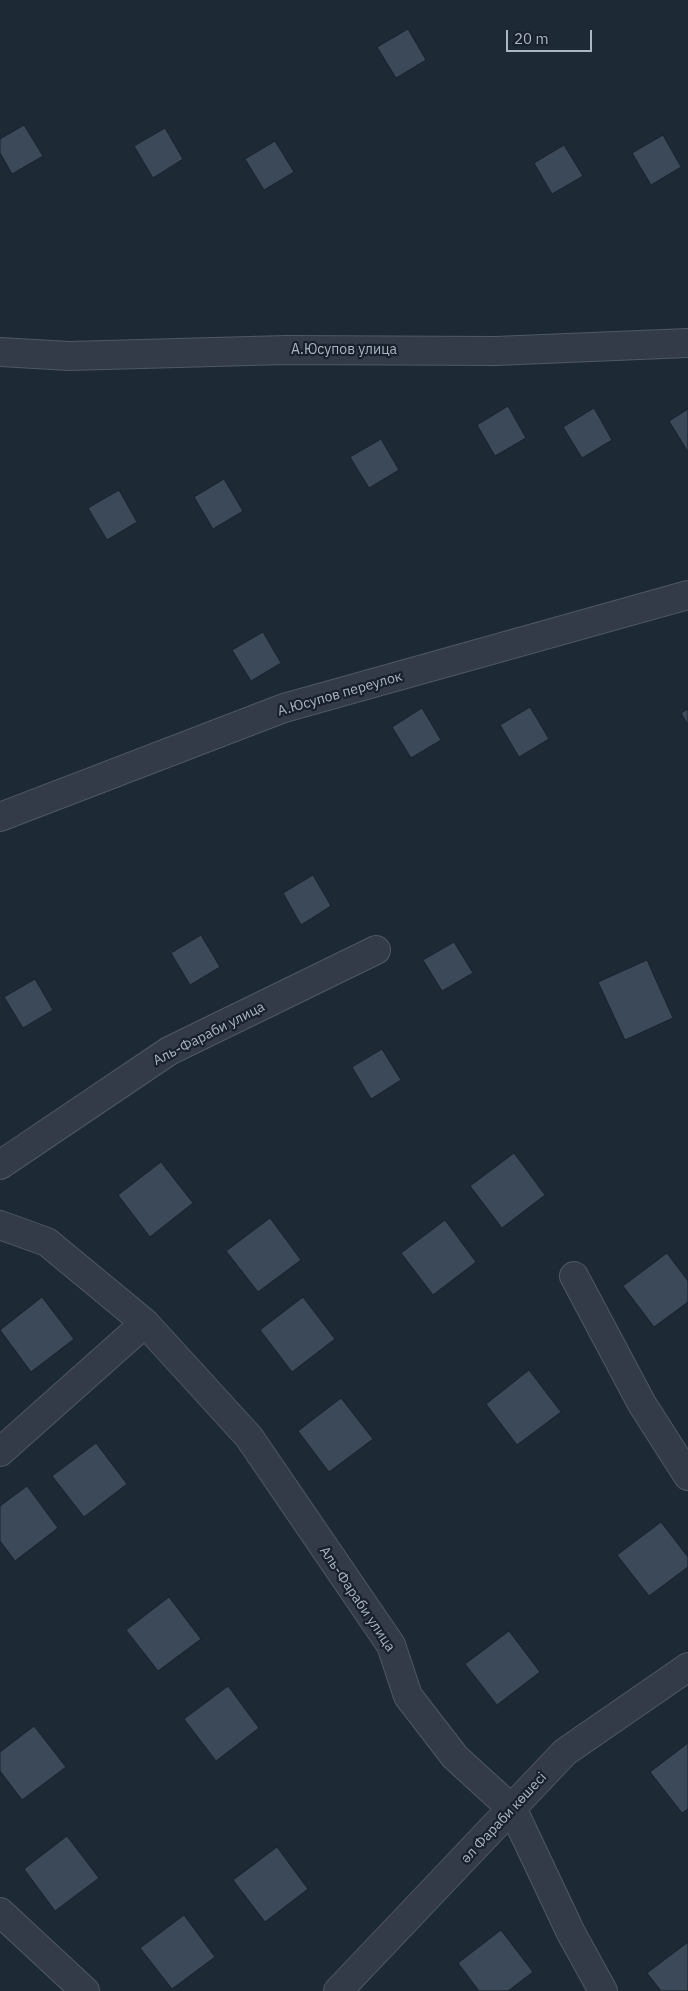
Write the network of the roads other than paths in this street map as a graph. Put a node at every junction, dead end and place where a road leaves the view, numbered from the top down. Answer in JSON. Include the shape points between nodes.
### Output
{"nodes":[{"id":1,"x":688,"y":343,"type":"edge"},
{"id":2,"x":0,"y":352,"type":"edge"},
{"id":3,"x":688,"y":595,"type":"edge"},
{"id":4,"x":0,"y":817,"type":"edge"},
{"id":5,"x":376,"y":950,"type":"dead end"},
{"id":6,"x":0,"y":1165,"type":"edge"},
{"id":7,"x":0,"y":1225,"type":"edge"},
{"id":8,"x":574,"y":1276,"type":"dead end"},
{"id":9,"x":145,"y":1323,"type":"junction"},
{"id":10,"x":0,"y":1452,"type":"edge"},
{"id":11,"x":688,"y":1476,"type":"edge"},
{"id":12,"x":688,"y":1667,"type":"edge"},
{"id":13,"x":513,"y":1810,"type":"junction"},
{"id":14,"x":0,"y":1912,"type":"edge"},
{"id":15,"x":85,"y":1991,"type":"edge"},
{"id":16,"x":338,"y":1991,"type":"edge"},
{"id":17,"x":603,"y":1991,"type":"edge"}],
"edges":[{"from":1,"to":2,"type":"street","name":"А.Юсупов улица","via":[[495,351],[286,350],[69,356]]},
{"from":3,"to":4,"type":"street","name":"А.Юсупов переулок","via":[[284,708]]},
{"from":5,"to":6,"type":"street","name":"Аль-Фараби улица","via":[[169,1051]]},
{"from":7,"to":9,"type":"street","name":"Аль-Фараби улица","via":[[47,1242]]},
{"from":8,"to":11,"type":"street","via":[[642,1404]]},
{"from":9,"to":10,"type":"street"},
{"from":9,"to":13,"type":"street","name":"Аль-Фараби улица","via":[[249,1437],[391,1646],[408,1696],[455,1757]]},
{"from":12,"to":13,"type":"street","name":"әл Фараби көшесі","via":[[566,1752]]},
{"from":13,"to":16,"type":"street","name":"әл Фараби көшесі"},
{"from":13,"to":17,"type":"street","name":"Аль-Фараби улица","via":[[571,1933]]},
{"from":14,"to":15,"type":"street"}]}
